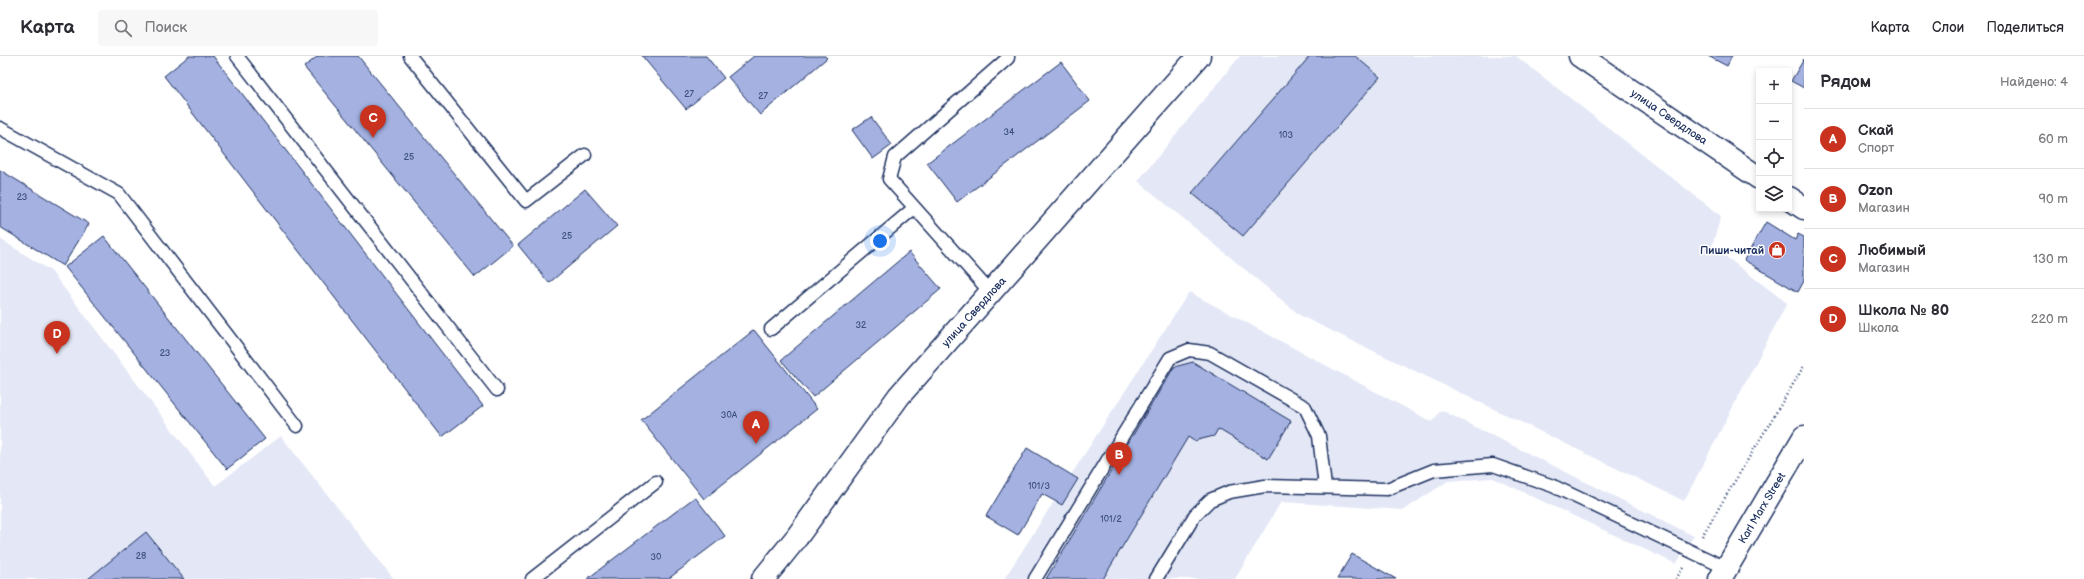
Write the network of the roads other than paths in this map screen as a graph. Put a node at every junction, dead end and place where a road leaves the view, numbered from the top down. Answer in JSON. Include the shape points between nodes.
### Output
{"nodes":[{"id":1,"x":237,"y":56,"type":"edge"},
{"id":2,"x":410,"y":56,"type":"edge"},
{"id":3,"x":1008,"y":56,"type":"edge"},
{"id":4,"x":1199,"y":56,"type":"edge"},
{"id":5,"x":1580,"y":56,"type":"edge"},
{"id":6,"x":0,"y":128,"type":"edge"},
{"id":7,"x":585,"y":155,"type":"dead end"},
{"id":8,"x":1756,"y":176,"type":"edge"},
{"id":9,"x":1792,"y":200,"type":"edge"},
{"id":10,"x":914,"y":208,"type":"junction"},
{"id":11,"x":1804,"y":208,"type":"edge"},
{"id":12,"x":991,"y":293,"type":"junction"},
{"id":13,"x":770,"y":329,"type":"dead end"},
{"id":14,"x":497,"y":390,"type":"dead end"},
{"id":15,"x":297,"y":426,"type":"dead end"},
{"id":16,"x":1804,"y":436,"type":"edge"},
{"id":17,"x":656,"y":482,"type":"dead end"},
{"id":18,"x":1325,"y":487,"type":"junction"},
{"id":19,"x":1723,"y":574,"type":"edge"},
{"id":20,"x":532,"y":579,"type":"edge"},
{"id":21,"x":763,"y":579,"type":"edge"},
{"id":22,"x":1034,"y":579,"type":"edge"},
{"id":23,"x":1156,"y":579,"type":"edge"}],
"edges":[{"from":1,"to":14,"type":"lane"},
{"from":2,"to":7,"type":"lane","via":[[526,201]]},
{"from":3,"to":10,"type":"lane","via":[[895,157],[890,179]]},
{"from":4,"to":12,"type":"main road","name":"улица Свердлова"},
{"from":5,"to":8,"type":"main road","name":"улица Свердлова"},
{"from":6,"to":15,"type":"lane","via":[[119,194]]},
{"from":9,"to":11,"type":"main road"},
{"from":10,"to":12,"type":"lane"},
{"from":10,"to":13,"type":"lane"},
{"from":12,"to":21,"type":"main road","name":"улица Свердлова","via":[[899,396],[802,530]]},
{"from":16,"to":19,"type":"main road","name":"Karl Marx Street"},
{"from":17,"to":20,"type":"lane"},
{"from":18,"to":19,"type":"lane","via":[[1387,489],[1434,470],[1493,466],[1553,486],[1692,552]]},
{"from":18,"to":22,"type":"lane","via":[[1319,436],[1305,408],[1210,353],[1189,350],[1170,358]]},
{"from":18,"to":23,"type":"lane","via":[[1265,486],[1229,492],[1210,500],[1195,515]]}]}
